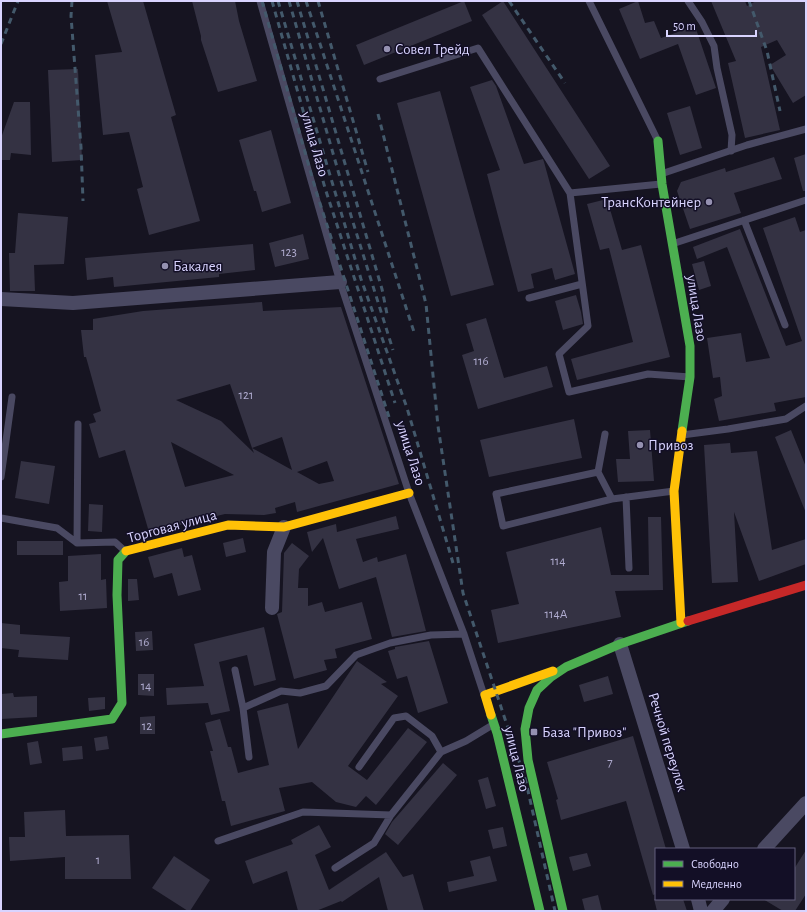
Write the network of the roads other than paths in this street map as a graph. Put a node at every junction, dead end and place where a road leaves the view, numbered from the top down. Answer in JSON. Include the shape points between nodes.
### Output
{"nodes":[{"id":1,"x":260,"y":1,"type":"edge"},
{"id":2,"x":589,"y":1,"type":"edge"},
{"id":3,"x":688,"y":1,"type":"edge"},
{"id":4,"x":380,"y":79,"type":"dead end"},
{"id":5,"x":806,"y":129,"type":"edge"},
{"id":6,"x":658,"y":141,"type":"joint"},
{"id":7,"x":731,"y":150,"type":"junction"},
{"id":8,"x":661,"y":174,"type":"junction"},
{"id":9,"x":662,"y":184,"type":"junction"},
{"id":10,"x":570,"y":193,"type":"junction"},
{"id":11,"x":806,"y":200,"type":"edge"},
{"id":12,"x":744,"y":220,"type":"junction"},
{"id":13,"x":672,"y":244,"type":"junction"},
{"id":14,"x":340,"y":282,"type":"junction"},
{"id":15,"x":582,"y":284,"type":"junction"},
{"id":16,"x":529,"y":298,"type":"dead end"},
{"id":17,"x":1,"y":299,"type":"edge"},
{"id":18,"x":785,"y":324,"type":"dead end"},
{"id":19,"x":690,"y":377,"type":"junction"},
{"id":20,"x":12,"y":397,"type":"dead end"},
{"id":21,"x":806,"y":406,"type":"edge"},
{"id":22,"x":78,"y":424,"type":"dead end"},
{"id":23,"x":605,"y":434,"type":"dead end"},
{"id":24,"x":682,"y":435,"type":"junction"},
{"id":25,"x":598,"y":472,"type":"junction"},
{"id":26,"x":1,"y":477,"type":"edge"},
{"id":27,"x":674,"y":491,"type":"junction"},
{"id":28,"x":409,"y":493,"type":"junction"},
{"id":29,"x":626,"y":497,"type":"junction"},
{"id":30,"x":612,"y":499,"type":"junction"},
{"id":31,"x":1,"y":518,"type":"edge"},
{"id":32,"x":284,"y":527,"type":"junction"},
{"id":33,"x":77,"y":543,"type":"junction"},
{"id":34,"x":125,"y":551,"type":"junction"},
{"id":35,"x":629,"y":568,"type":"dead end"},
{"id":36,"x":806,"y":585,"type":"edge"},
{"id":37,"x":272,"y":608,"type":"dead end"},
{"id":38,"x":681,"y":623,"type":"junction"},
{"id":39,"x":464,"y":634,"type":"junction"},
{"id":40,"x":620,"y":644,"type":"junction"},
{"id":41,"x":566,"y":667,"type":"junction"},
{"id":42,"x":235,"y":670,"type":"dead end"},
{"id":43,"x":485,"y":696,"type":"junction"},
{"id":44,"x":243,"y":708,"type":"junction"},
{"id":45,"x":494,"y":724,"type":"junction"},
{"id":46,"x":1,"y":734,"type":"edge"},
{"id":47,"x":441,"y":752,"type":"junction"},
{"id":48,"x":249,"y":757,"type":"dead end"},
{"id":49,"x":359,"y":767,"type":"dead end"},
{"id":50,"x":804,"y":807,"type":"edge"},
{"id":51,"x":391,"y":815,"type":"junction"},
{"id":52,"x":218,"y":841,"type":"dead end"},
{"id":53,"x":683,"y":848,"type":"edge"},
{"id":54,"x":765,"y":848,"type":"edge"},
{"id":55,"x":335,"y":868,"type":"dead end"},
{"id":56,"x":698,"y":900,"type":"edge"},
{"id":57,"x":721,"y":900,"type":"edge"},
{"id":58,"x":540,"y":911,"type":"edge"},
{"id":59,"x":563,"y":911,"type":"edge"},
{"id":60,"x":701,"y":911,"type":"edge"},
{"id":61,"x":713,"y":911,"type":"edge"}],
"edges":[{"from":1,"to":14,"type":"lane","name":"улица Лазо"},
{"from":2,"to":6,"type":"lane"},
{"from":3,"to":7,"type":"lane","via":[[714,46],[732,135]]},
{"from":4,"to":10,"type":"lane","via":[[478,48]]},
{"from":5,"to":7,"type":"lane"},
{"from":6,"to":8,"type":"street","name":"улица Лазо"},
{"from":7,"to":8,"type":"lane"},
{"from":8,"to":9,"type":"street","name":"улица Лазо"},
{"from":9,"to":10,"type":"lane"},
{"from":9,"to":13,"type":"street","name":"улица Лазо"},
{"from":10,"to":15,"type":"lane"},
{"from":11,"to":12,"type":"lane"},
{"from":12,"to":13,"type":"lane"},
{"from":12,"to":18,"type":"lane"},
{"from":13,"to":19,"type":"street","name":"улица Лазо","via":[[690,346]]},
{"from":14,"to":17,"type":"street","via":[[73,303]]},
{"from":14,"to":28,"type":"lane","name":"улица Лазо"},
{"from":15,"to":16,"type":"lane"},
{"from":15,"to":19,"type":"lane","via":[[588,326],[559,354],[569,392],[648,374]]},
{"from":19,"to":24,"type":"street","name":"улица Лазо"},
{"from":20,"to":26,"type":"lane"},
{"from":21,"to":24,"type":"lane","via":[[786,419]]},
{"from":22,"to":33,"type":"lane"},
{"from":23,"to":25,"type":"lane"},
{"from":24,"to":27,"type":"street","name":"улица Лазо"},
{"from":25,"to":30,"type":"lane"},
{"from":25,"to":30,"type":"lane","via":[[496,494],[503,526]]},
{"from":27,"to":29,"type":"lane"},
{"from":27,"to":38,"type":"street","name":"улица Лазо"},
{"from":28,"to":32,"type":"street","name":"Торговая улица"},
{"from":28,"to":39,"type":"lane","name":"улица Лазо"},
{"from":29,"to":30,"type":"lane"},
{"from":29,"to":35,"type":"lane"},
{"from":31,"to":33,"type":"lane","via":[[57,528]]},
{"from":32,"to":34,"type":"street","name":"Торговая улица","via":[[228,525]]},
{"from":32,"to":37,"type":"street","via":[[274,552]]},
{"from":33,"to":34,"type":"lane","via":[[115,542]]},
{"from":34,"to":46,"type":"street","name":"Торговая улица","via":[[118,560],[117,595],[122,703],[112,719]]},
{"from":36,"to":38,"type":"street","name":"улица Лазо"},
{"from":38,"to":40,"type":"street","name":"улица Лазо"},
{"from":39,"to":43,"type":"lane","name":"улица Лазо"},
{"from":39,"to":44,"type":"lane","via":[[431,635],[390,643],[356,655],[326,686],[300,693],[281,691]]},
{"from":40,"to":41,"type":"street","name":"улица Лазо"},
{"from":40,"to":53,"type":"street","name":"Речной переулок"},
{"from":41,"to":43,"type":"street"},
{"from":41,"to":59,"type":"street","name":"улица Лазо","via":[[537,690],[528,708],[525,728],[528,760]]},
{"from":42,"to":44,"type":"lane"},
{"from":43,"to":45,"type":"street","name":"улица Лазо"},
{"from":44,"to":48,"type":"lane"},
{"from":45,"to":47,"type":"lane"},
{"from":45,"to":58,"type":"street","name":"улица Лазо"},
{"from":47,"to":49,"type":"lane","via":[[432,736],[406,716],[394,718]]},
{"from":47,"to":51,"type":"lane"},
{"from":50,"to":54,"type":"street"},
{"from":51,"to":52,"type":"lane","via":[[303,812]]},
{"from":51,"to":55,"type":"lane","via":[[374,843]]},
{"from":56,"to":60,"type":"street"},
{"from":57,"to":61,"type":"street"}]}
